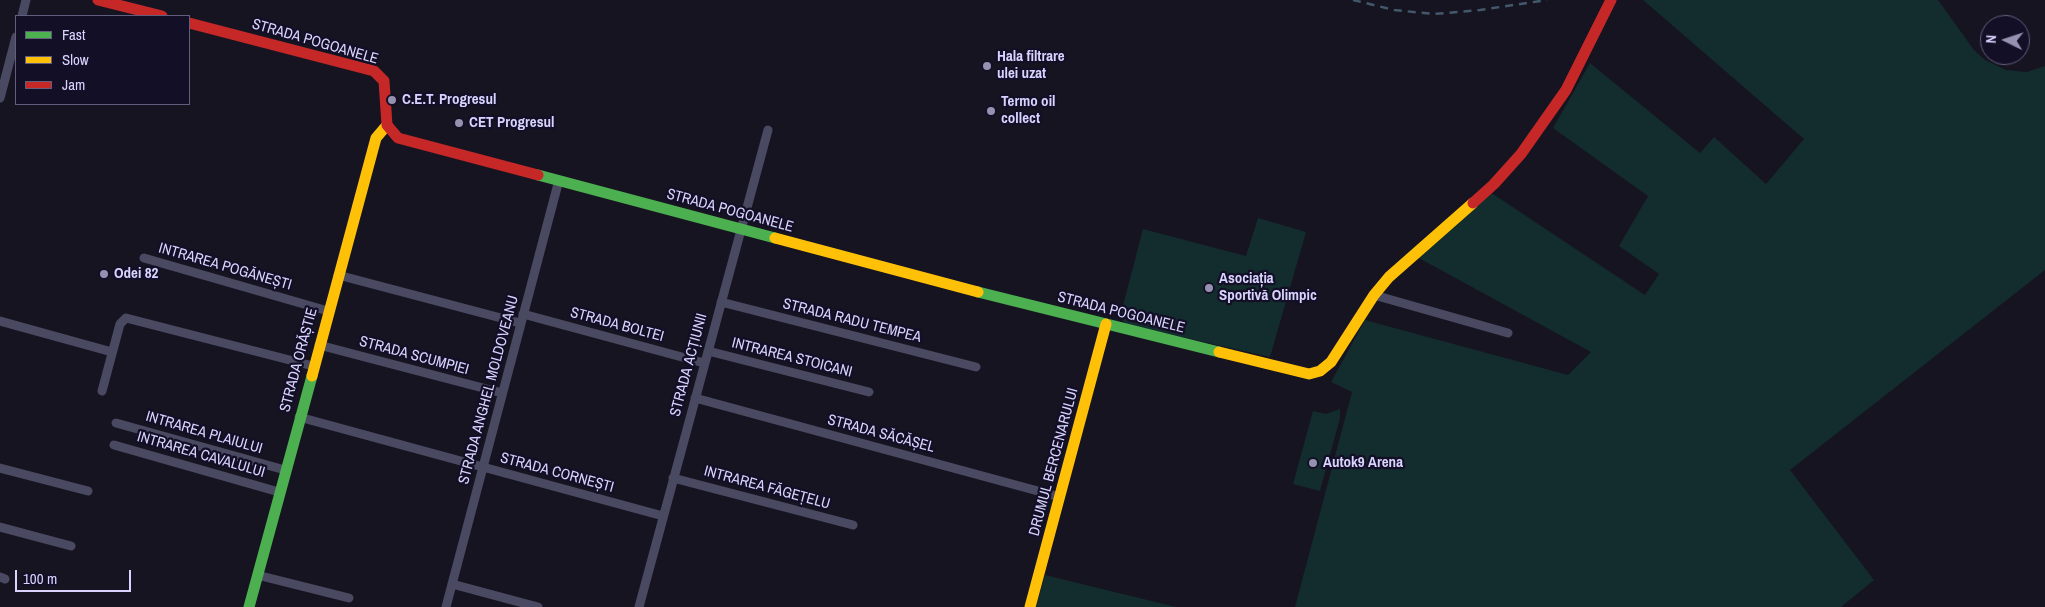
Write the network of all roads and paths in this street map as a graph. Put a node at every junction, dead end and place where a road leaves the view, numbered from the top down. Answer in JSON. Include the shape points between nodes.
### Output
{"nodes":[{"id":1,"x":26,"y":0,"type":"edge"},
{"id":2,"x":98,"y":0,"type":"edge"},
{"id":3,"x":1612,"y":0,"type":"edge"},
{"id":4,"x":22,"y":15,"type":"edge"},
{"id":5,"x":158,"y":15,"type":"edge"},
{"id":6,"x":190,"y":23,"type":"edge"},
{"id":7,"x":15,"y":41,"type":"edge"},
{"id":8,"x":0,"y":98,"type":"edge"},
{"id":9,"x":388,"y":125,"type":"junction"},
{"id":10,"x":768,"y":130,"type":"dead end"},
{"id":11,"x":559,"y":180,"type":"junction"},
{"id":12,"x":740,"y":230,"type":"junction"},
{"id":13,"x":144,"y":258,"type":"dead end"},
{"id":14,"x":338,"y":276,"type":"junction"},
{"id":15,"x":1374,"y":295,"type":"junction"},
{"id":16,"x":721,"y":302,"type":"junction"},
{"id":17,"x":328,"y":311,"type":"junction"},
{"id":18,"x":521,"y":318,"type":"junction"},
{"id":19,"x":0,"y":321,"type":"edge"},
{"id":20,"x":1106,"y":324,"type":"junction"},
{"id":21,"x":1508,"y":333,"type":"dead end"},
{"id":22,"x":319,"y":345,"type":"junction"},
{"id":23,"x":708,"y":350,"type":"junction"},
{"id":24,"x":112,"y":352,"type":"junction"},
{"id":25,"x":704,"y":363,"type":"junction"},
{"id":26,"x":313,"y":366,"type":"junction"},
{"id":27,"x":976,"y":367,"type":"dead end"},
{"id":28,"x":102,"y":391,"type":"dead end"},
{"id":29,"x":870,"y":392,"type":"dead end"},
{"id":30,"x":502,"y":393,"type":"junction"},
{"id":31,"x":695,"y":398,"type":"junction"},
{"id":32,"x":299,"y":417,"type":"junction"},
{"id":33,"x":116,"y":423,"type":"dead end"},
{"id":34,"x":114,"y":445,"type":"dead end"},
{"id":35,"x":483,"y":466,"type":"junction"},
{"id":36,"x":0,"y":468,"type":"edge"},
{"id":37,"x":285,"y":470,"type":"junction"},
{"id":38,"x":673,"y":478,"type":"junction"},
{"id":39,"x":88,"y":491,"type":"dead end"},
{"id":40,"x":280,"y":492,"type":"junction"},
{"id":41,"x":1060,"y":497,"type":"junction"},
{"id":42,"x":663,"y":516,"type":"junction"},
{"id":43,"x":853,"y":525,"type":"dead end"},
{"id":44,"x":0,"y":527,"type":"edge"},
{"id":45,"x":71,"y":546,"type":"dead end"},
{"id":46,"x":257,"y":575,"type":"junction"},
{"id":47,"x":452,"y":584,"type":"junction"},
{"id":48,"x":349,"y":598,"type":"dead end"},
{"id":49,"x":249,"y":607,"type":"edge"},
{"id":50,"x":446,"y":607,"type":"edge"},
{"id":51,"x":538,"y":607,"type":"edge"},
{"id":52,"x":639,"y":607,"type":"edge"},
{"id":53,"x":1030,"y":607,"type":"edge"}],
"edges":[{"from":1,"to":4,"type":"street"},
{"from":2,"to":5,"type":"street"},
{"from":3,"to":15,"type":"street","via":[[1566,90],[1521,154],[1480,196],[1404,262]]},
{"from":6,"to":9,"type":"street","name":"STRADA POGOANELE","via":[[374,71],[384,81]]},
{"from":7,"to":8,"type":"street"},
{"from":9,"to":11,"type":"street","name":"STRADA POGOANELE","via":[[398,138]]},
{"from":9,"to":14,"type":"street","name":"STRADA ORĂȘTIE","via":[[376,138]]},
{"from":10,"to":12,"type":"street","name":"STRADA ACȚIUNII"},
{"from":11,"to":12,"type":"street","name":"STRADA POGOANELE"},
{"from":11,"to":18,"type":"street","name":"STRADA ANGHEL MOLDOVEANU"},
{"from":12,"to":16,"type":"street","name":"STRADA ACȚIUNII"},
{"from":12,"to":20,"type":"street","name":"STRADA POGOANELE"},
{"from":13,"to":17,"type":"street","name":"INTRAREA POGĂNEȘTI"},
{"from":14,"to":17,"type":"street","name":"STRADA ORĂȘTIE"},
{"from":14,"to":18,"type":"street","name":"STRADA BOLTEI"},
{"from":15,"to":20,"type":"street","name":"STRADA POGOANELE","via":[[1332,362],[1314,373],[1300,373]]},
{"from":15,"to":21,"type":"street"},
{"from":16,"to":23,"type":"street","name":"STRADA ACȚIUNII"},
{"from":16,"to":27,"type":"street","name":"STRADA RADU TEMPEA"},
{"from":17,"to":22,"type":"street","name":"STRADA ORĂȘTIE"},
{"from":18,"to":25,"type":"street","name":"STRADA BOLTEI"},
{"from":18,"to":30,"type":"street","name":"STRADA ANGHEL MOLDOVEANU"},
{"from":19,"to":24,"type":"street"},
{"from":20,"to":41,"type":"street","name":"DRUMUL BERCENARULUI"},
{"from":22,"to":26,"type":"street","name":"STRADA ORĂȘTIE"},
{"from":22,"to":30,"type":"street","name":"STRADA SCUMPIEI"},
{"from":23,"to":25,"type":"street","name":"STRADA ACȚIUNII"},
{"from":23,"to":29,"type":"street","name":"INTRAREA STOICANI"},
{"from":24,"to":26,"type":"street","via":[[120,324],[123,319],[130,318]]},
{"from":24,"to":28,"type":"street"},
{"from":25,"to":31,"type":"street","name":"STRADA ACȚIUNII"},
{"from":26,"to":32,"type":"street","name":"STRADA ORĂȘTIE"},
{"from":30,"to":35,"type":"street","name":"STRADA ANGHEL MOLDOVEANU"},
{"from":31,"to":38,"type":"street","name":"STRADA ACȚIUNII"},
{"from":31,"to":41,"type":"street","name":"STRADA SĂCĂȘEL"},
{"from":32,"to":35,"type":"street","name":"STRADA CORNEȘTI"},
{"from":32,"to":37,"type":"street","name":"STRADA ORĂȘTIE"},
{"from":33,"to":37,"type":"street","name":"INTRAREA PLAIULUI"},
{"from":34,"to":40,"type":"street","name":"INTRAREA CAVALULUI"},
{"from":35,"to":42,"type":"street","name":"STRADA CORNEȘTI"},
{"from":35,"to":47,"type":"street","name":"STRADA ANGHEL MOLDOVEANU"},
{"from":36,"to":39,"type":"street"},
{"from":37,"to":40,"type":"street","name":"STRADA ORĂȘTIE"},
{"from":38,"to":42,"type":"street","name":"STRADA ACȚIUNII"},
{"from":38,"to":43,"type":"street","name":"INTRAREA FĂGEȚELU"},
{"from":40,"to":46,"type":"street","name":"STRADA ORĂȘTIE"},
{"from":41,"to":53,"type":"street","name":"DRUMUL BERCENARULUI"},
{"from":42,"to":52,"type":"street","name":"STRADA ACȚIUNII"},
{"from":44,"to":45,"type":"street"},
{"from":46,"to":48,"type":"street"},
{"from":46,"to":49,"type":"street","name":"STRADA ORĂȘTIE"},
{"from":47,"to":50,"type":"street","name":"STRADA ANGHEL MOLDOVEANU"},
{"from":47,"to":51,"type":"street"}]}
